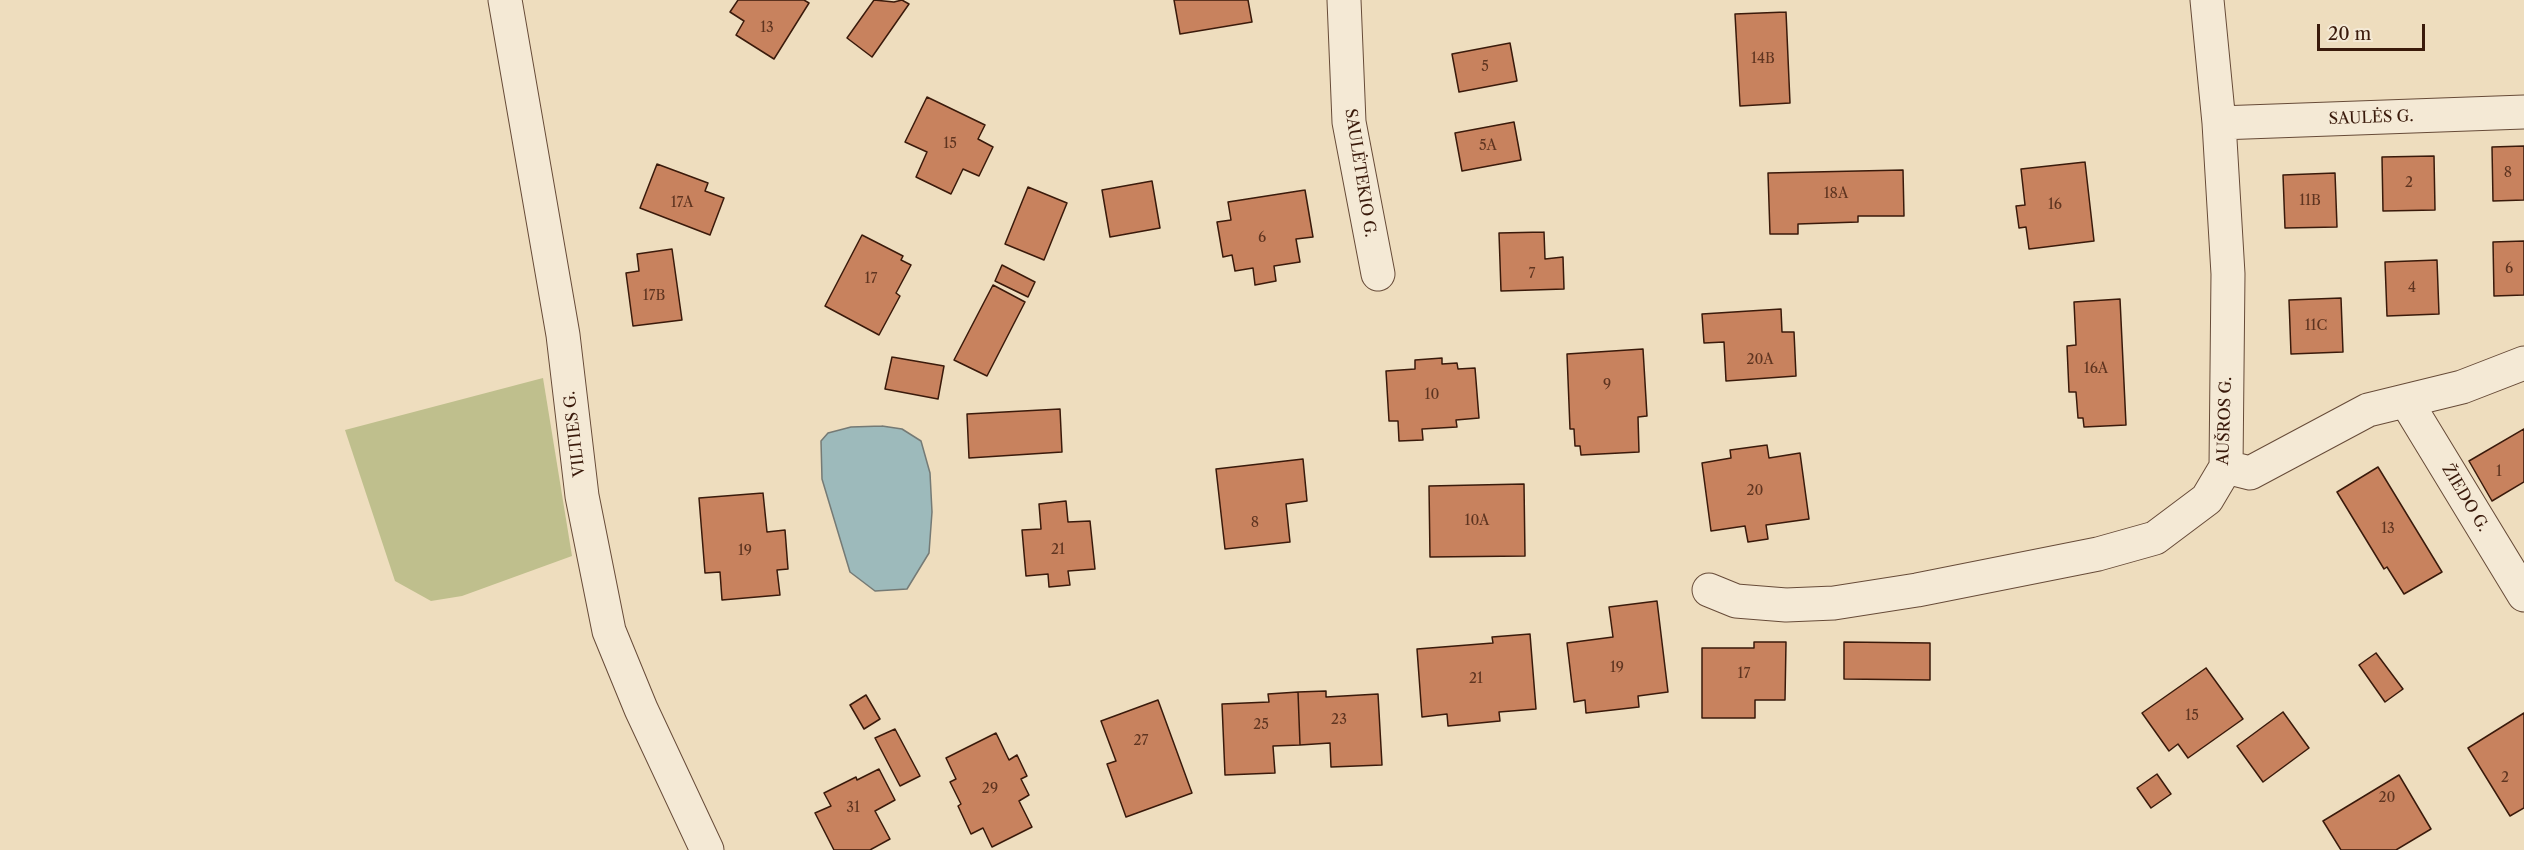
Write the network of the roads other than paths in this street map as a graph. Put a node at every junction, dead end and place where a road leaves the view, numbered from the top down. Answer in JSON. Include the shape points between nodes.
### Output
{"nodes":[{"id":1,"x":506,"y":0,"type":"edge"},
{"id":2,"x":1344,"y":0,"type":"edge"},
{"id":3,"x":2207,"y":0,"type":"edge"},
{"id":4,"x":2524,"y":112,"type":"edge"},
{"id":5,"x":2219,"y":123,"type":"junction"},
{"id":6,"x":1378,"y":274,"type":"dead end"},
{"id":7,"x":2524,"y":363,"type":"edge"},
{"id":8,"x":2406,"y":401,"type":"junction"},
{"id":9,"x":2226,"y":467,"type":"junction"},
{"id":10,"x":1709,"y":590,"type":"dead end"},
{"id":11,"x":2524,"y":595,"type":"edge"},
{"id":12,"x":707,"y":850,"type":"edge"}],
"edges":[{"from":1,"to":12,"type":"street","name":"VILTIES G.","via":[[563,335],[582,496],[609,631]]},
{"from":2,"to":6,"type":"street","name":"SAULĖTEKIO G.","via":[[1349,122]]},
{"from":3,"to":5,"type":"street","name":"AUŠROS G."},
{"from":4,"to":5,"type":"street","name":"SAULĖS G."},
{"from":5,"to":9,"type":"street","name":"AUŠROS G.","via":[[2228,274]]},
{"from":7,"to":8,"type":"street","via":[[2462,387]]},
{"from":8,"to":9,"type":"street","via":[[2368,411],[2250,473]]},
{"from":8,"to":11,"type":"street","name":"ŽIEDO G."},
{"from":9,"to":10,"type":"street","name":"AUŠROS G.","via":[[2207,500],[2155,538],[2098,554],[1834,603],[1736,601]]}]}
